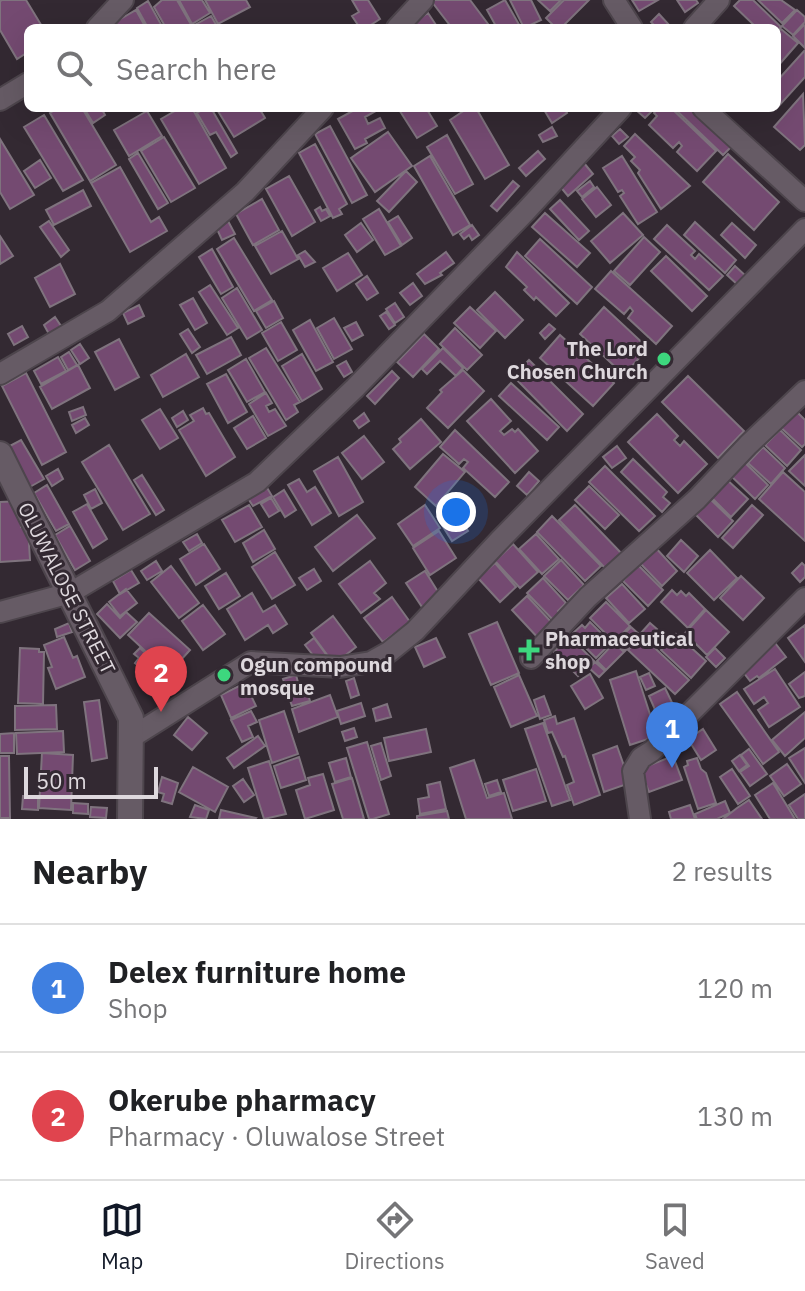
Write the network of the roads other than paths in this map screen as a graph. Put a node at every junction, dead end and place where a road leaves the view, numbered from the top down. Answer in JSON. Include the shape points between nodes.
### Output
{"nodes":[{"id":1,"x":123,"y":0,"type":"edge"},
{"id":2,"x":423,"y":0,"type":"edge"},
{"id":3,"x":614,"y":0,"type":"edge"},
{"id":4,"x":719,"y":0,"type":"edge"},
{"id":5,"x":101,"y":24,"type":"edge"},
{"id":6,"x":401,"y":24,"type":"edge"},
{"id":7,"x":629,"y":24,"type":"edge"},
{"id":8,"x":698,"y":24,"type":"edge"},
{"id":9,"x":24,"y":85,"type":"edge"},
{"id":10,"x":0,"y":100,"type":"edge"},
{"id":11,"x":319,"y":112,"type":"edge"},
{"id":12,"x":617,"y":112,"type":"edge"},
{"id":13,"x":707,"y":112,"type":"edge"},
{"id":14,"x":805,"y":201,"type":"edge"},
{"id":15,"x":805,"y":229,"type":"edge"},
{"id":16,"x":0,"y":374,"type":"edge"},
{"id":17,"x":805,"y":391,"type":"edge"},
{"id":18,"x":0,"y":454,"type":"edge"},
{"id":19,"x":70,"y":593,"type":"junction"},
{"id":20,"x":805,"y":598,"type":"edge"},
{"id":21,"x":0,"y":612,"type":"edge"},
{"id":22,"x":531,"y":658,"type":"dead end"},
{"id":23,"x":132,"y":737,"type":"junction"},
{"id":24,"x":636,"y":818,"type":"edge"},
{"id":25,"x":130,"y":819,"type":"edge"}],
"edges":[{"from":1,"to":5,"type":"street"},
{"from":2,"to":6,"type":"street"},
{"from":3,"to":7,"type":"street"},
{"from":4,"to":8,"type":"street"},
{"from":9,"to":10,"type":"street"},
{"from":11,"to":16,"type":"street","via":[[245,192],[108,311]]},
{"from":12,"to":19,"type":"street","via":[[376,366],[257,482]]},
{"from":13,"to":14,"type":"street"},
{"from":15,"to":23,"type":"street","via":[[389,652],[371,662],[340,667],[251,662]]},
{"from":17,"to":22,"type":"street"},
{"from":18,"to":19,"type":"street","name":"OLUWALOSE STREET"},
{"from":19,"to":21,"type":"street"},
{"from":19,"to":23,"type":"street","name":"OLUWALOSE STREET","via":[[131,718]]},
{"from":20,"to":24,"type":"street","via":[[641,758],[633,771]]},
{"from":23,"to":25,"type":"street","name":"OLUWALOSE STREET"}]}
